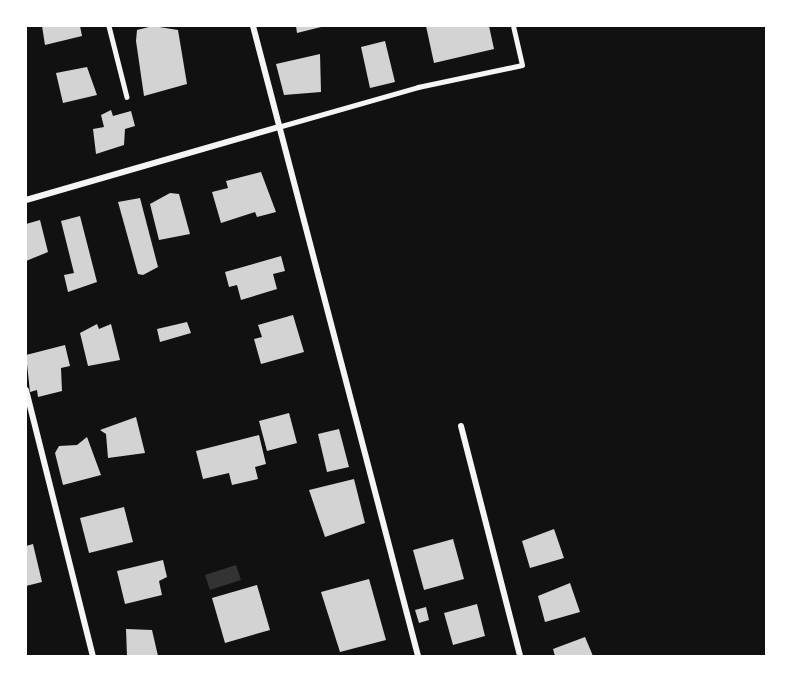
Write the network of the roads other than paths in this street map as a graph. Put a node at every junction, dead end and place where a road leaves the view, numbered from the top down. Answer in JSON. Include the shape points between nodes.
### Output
{"nodes":[{"id":1,"x":109,"y":26,"type":"edge"},
{"id":2,"x":253,"y":26,"type":"edge"},
{"id":3,"x":513,"y":26,"type":"edge"},
{"id":4,"x":127,"y":97,"type":"dead end"},
{"id":5,"x":276,"y":128,"type":"junction"},
{"id":6,"x":26,"y":200,"type":"edge"},
{"id":7,"x":26,"y":390,"type":"edge"},
{"id":8,"x":461,"y":426,"type":"dead end"},
{"id":9,"x":93,"y":657,"type":"edge"},
{"id":10,"x":418,"y":657,"type":"edge"},
{"id":11,"x":520,"y":657,"type":"edge"}],
"edges":[{"from":1,"to":4,"type":"lane"},
{"from":2,"to":5,"type":"street"},
{"from":3,"to":5,"type":"lane","via":[[522,65],[418,87]]},
{"from":5,"to":6,"type":"street"},
{"from":5,"to":10,"type":"street"},
{"from":7,"to":9,"type":"street"},
{"from":8,"to":11,"type":"street"}]}
